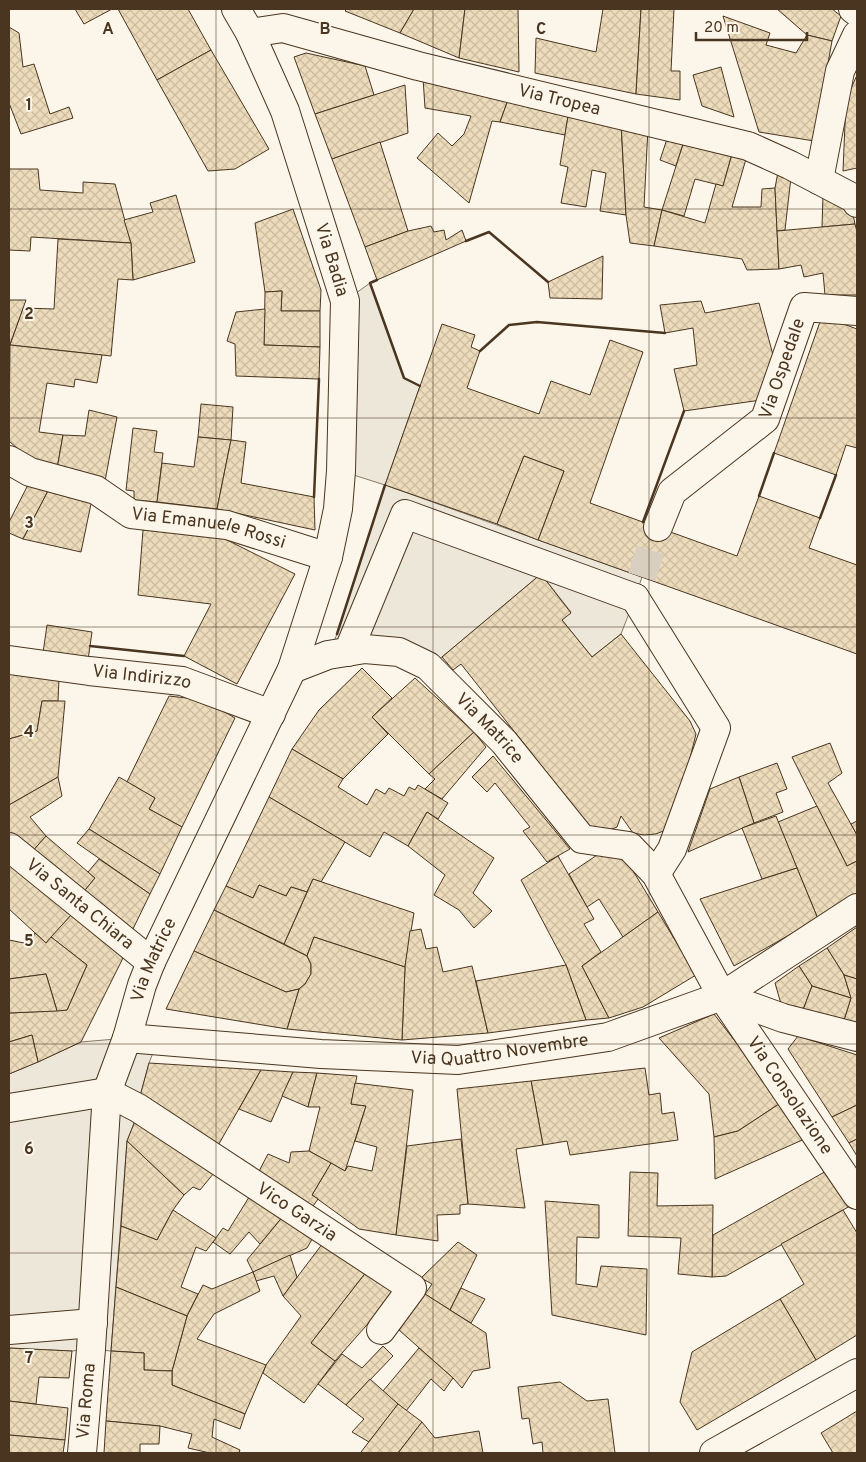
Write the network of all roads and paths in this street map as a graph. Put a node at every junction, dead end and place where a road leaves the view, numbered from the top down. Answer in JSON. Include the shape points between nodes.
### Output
{"nodes":[{"id":1,"x":236,"y":9,"type":"edge"},
{"id":2,"x":853,"y":9,"type":"edge"},
{"id":3,"x":857,"y":12,"type":"edge"},
{"id":4,"x":250,"y":33,"type":"junction"},
{"id":5,"x":857,"y":35,"type":"edge"},
{"id":6,"x":819,"y":180,"type":"junction"},
{"id":7,"x":857,"y":203,"type":"edge"},
{"id":8,"x":857,"y":311,"type":"edge"},
{"id":9,"x":9,"y":460,"type":"edge"},
{"id":10,"x":658,"y":527,"type":"tunnel mouth"},
{"id":11,"x":328,"y":557,"type":"junction"},
{"id":12,"x":348,"y":652,"type":"junction"},
{"id":13,"x":9,"y":660,"type":"edge"},
{"id":14,"x":292,"y":669,"type":"junction"},
{"id":15,"x":271,"y":714,"type":"junction"},
{"id":16,"x":9,"y":847,"type":"edge"},
{"id":17,"x":656,"y":874,"type":"junction"},
{"id":18,"x":857,"y":908,"type":"edge"},
{"id":19,"x":152,"y":962,"type":"junction"},
{"id":20,"x":722,"y":996,"type":"junction"},
{"id":21,"x":857,"y":1037,"type":"edge"},
{"id":22,"x":127,"y":1038,"type":"junction"},
{"id":23,"x":107,"y":1092,"type":"junction"},
{"id":24,"x":9,"y":1108,"type":"edge"},
{"id":25,"x":857,"y":1195,"type":"edge"},
{"id":26,"x":9,"y":1330,"type":"edge"},
{"id":27,"x":381,"y":1330,"type":"dead end"},
{"id":28,"x":92,"y":1336,"type":"junction"},
{"id":29,"x":857,"y":1373,"type":"edge"},
{"id":30,"x":82,"y":1453,"type":"edge"},
{"id":31,"x":714,"y":1453,"type":"edge"}],
"edges":[{"from":1,"to":4,"type":"street","name":"Via Badia"},
{"from":2,"to":3,"type":"street"},
{"from":4,"to":6,"type":"street","name":"Via Tropea","via":[[283,28],[418,66],[748,146]]},
{"from":4,"to":11,"type":"street","name":"Via Badia","via":[[285,111],[345,300],[341,471],[338,509]]},
{"from":5,"to":6,"type":"street","via":[[840,71]]},
{"from":6,"to":7,"type":"street","name":"Via Tropea"},
{"from":8,"to":10,"type":"street","name":"Via Ospedale","via":[[804,307],[765,419],[672,492]]},
{"from":9,"to":11,"type":"street","name":"Via Emanuele Rossi","via":[[30,472],[96,490],[131,514],[227,525]]},
{"from":11,"to":14,"type":"street","name":"Via Matrice"},
{"from":12,"to":14,"type":"street","name":"Via Matrice","via":[[328,655]]},
{"from":12,"to":17,"type":"street","name":"Via Matrice","via":[[365,649],[399,652],[428,666],[504,742],[582,839],[629,846]]},
{"from":12,"to":17,"type":"street","via":[[405,514],[638,587],[716,728],[672,849]]},
{"from":13,"to":15,"type":"street","name":"Via Indirizzo","via":[[182,681]]},
{"from":14,"to":15,"type":"street","name":"Via Matrice"},
{"from":15,"to":19,"type":"street","name":"Via Matrice"},
{"from":16,"to":19,"type":"street","name":"Via Santa Chiara"},
{"from":17,"to":20,"type":"street","name":"Via Matrice"},
{"from":18,"to":20,"type":"street","name":"Via Quattro Novembre"},
{"from":19,"to":22,"type":"street","name":"Via Matrice"},
{"from":20,"to":21,"type":"street","via":[[783,1018]]},
{"from":20,"to":22,"type":"street","name":"Via Quattro Novembre","via":[[608,1037],[458,1060],[321,1054]]},
{"from":20,"to":25,"type":"street","name":"Via Consolazione"},
{"from":22,"to":23,"type":"street","name":"Via Matrice"},
{"from":23,"to":24,"type":"street"},
{"from":23,"to":27,"type":"street","name":"Vico Garzia","via":[[138,1108],[412,1288]]},
{"from":23,"to":28,"type":"street","name":"Via Roma"},
{"from":26,"to":28,"type":"street"},
{"from":28,"to":30,"type":"street","name":"Via Roma"},
{"from":29,"to":31,"type":"street"}]}
